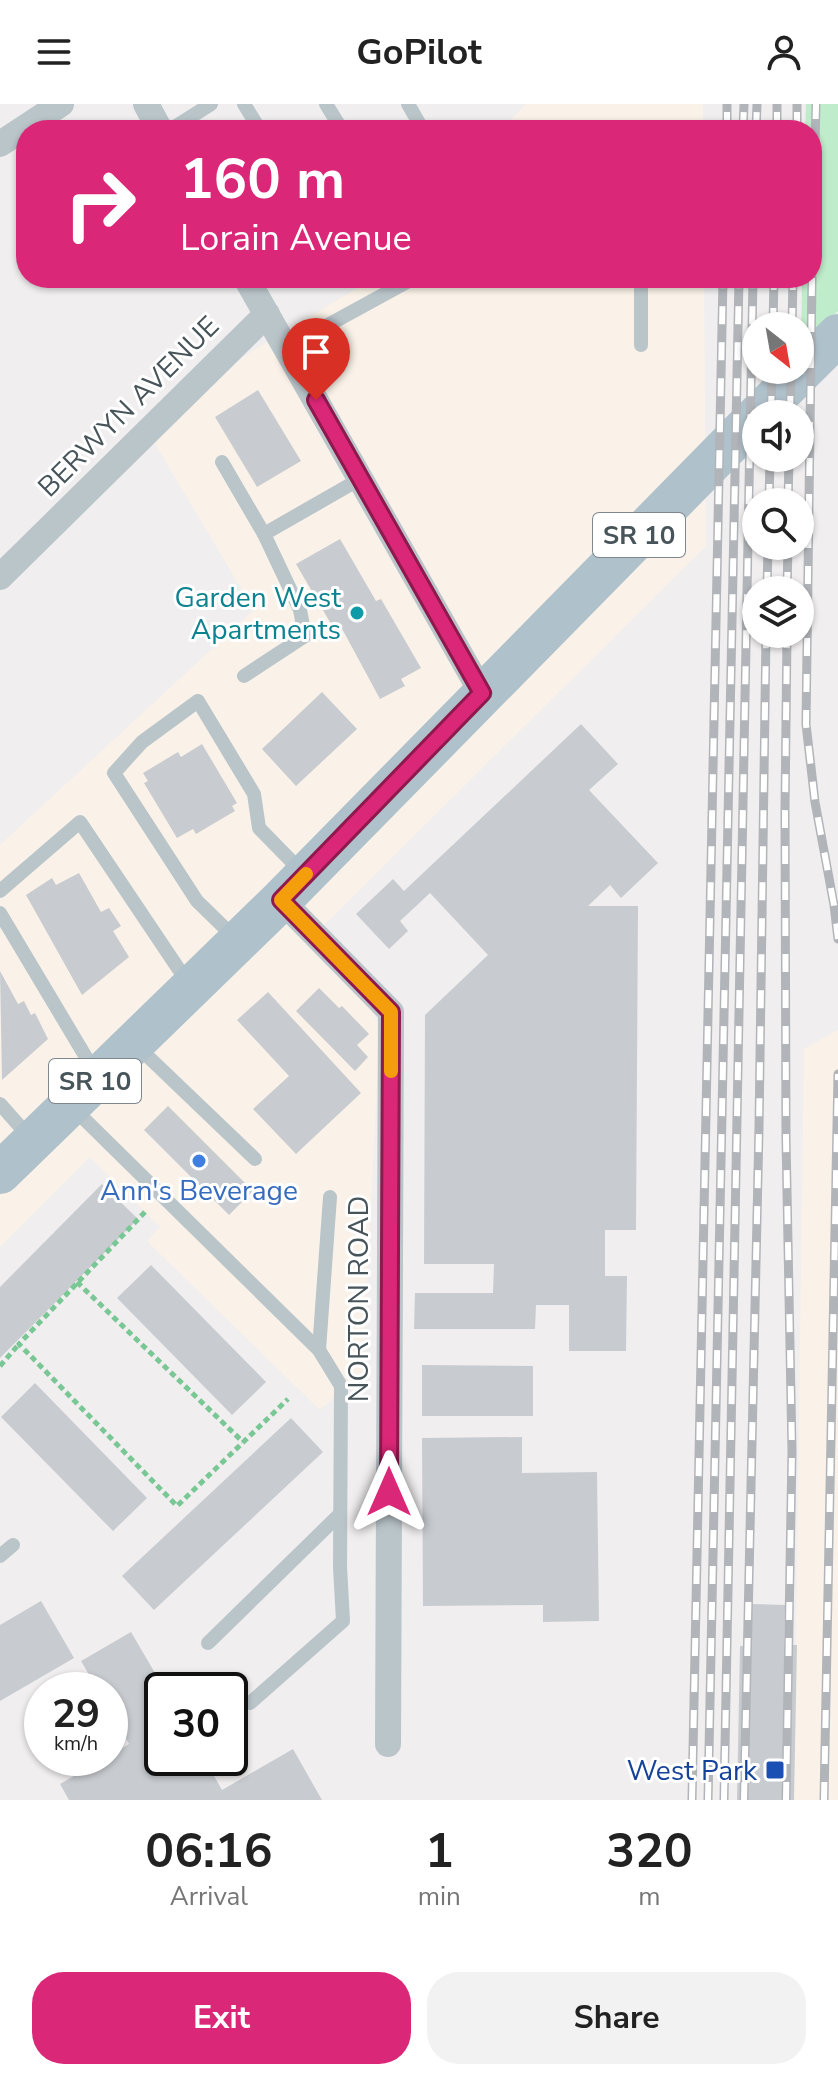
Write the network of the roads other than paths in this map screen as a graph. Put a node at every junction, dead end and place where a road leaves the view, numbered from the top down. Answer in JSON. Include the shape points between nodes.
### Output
{"nodes":[{"id":1,"x":61,"y":104,"type":"edge"},
{"id":2,"x":211,"y":104,"type":"edge"},
{"id":3,"x":37,"y":120,"type":"edge"},
{"id":4,"x":186,"y":120,"type":"edge"},
{"id":5,"x":252,"y":288,"type":"edge"},
{"id":6,"x":396,"y":288,"type":"edge"},
{"id":7,"x":641,"y":288,"type":"edge"},
{"id":8,"x":267,"y":314,"type":"junction"},
{"id":9,"x":838,"y":335,"type":"edge"},
{"id":10,"x":641,"y":345,"type":"dead end"},
{"id":11,"x":286,"y":348,"type":"junction"},
{"id":12,"x":774,"y":400,"type":"edge"},
{"id":13,"x":742,"y":432,"type":"edge"},
{"id":14,"x":222,"y":462,"type":"dead end"},
{"id":15,"x":360,"y":479,"type":"junction"},
{"id":16,"x":264,"y":534,"type":"junction"},
{"id":17,"x":0,"y":577,"type":"edge"},
{"id":18,"x":244,"y":676,"type":"dead end"},
{"id":19,"x":482,"y":693,"type":"junction"},
{"id":20,"x":293,"y":888,"type":"junction"},
{"id":21,"x":0,"y":891,"type":"edge"},
{"id":22,"x":0,"y":913,"type":"edge"},
{"id":23,"x":239,"y":942,"type":"junction"},
{"id":24,"x":191,"y":988,"type":"junction"},
{"id":25,"x":134,"y":1043,"type":"junction"},
{"id":26,"x":84,"y":1092,"type":"junction"},
{"id":27,"x":0,"y":1104,"type":"edge"},
{"id":28,"x":33,"y":1141,"type":"junction"},
{"id":29,"x":255,"y":1159,"type":"dead end"},
{"id":30,"x":0,"y":1173,"type":"edge"},
{"id":31,"x":330,"y":1197,"type":"dead end"},
{"id":32,"x":319,"y":1350,"type":"junction"},
{"id":33,"x":340,"y":1514,"type":"junction"},
{"id":34,"x":13,"y":1545,"type":"dead end"},
{"id":35,"x":0,"y":1556,"type":"edge"},
{"id":36,"x":208,"y":1643,"type":"dead end"},
{"id":37,"x":250,"y":1703,"type":"dead end"},
{"id":38,"x":388,"y":1744,"type":"dead end"}],
"edges":[{"from":1,"to":3,"type":"street"},
{"from":2,"to":4,"type":"lane"},
{"from":5,"to":8,"type":"street"},
{"from":6,"to":11,"type":"lane"},
{"from":7,"to":10,"type":"lane"},
{"from":8,"to":11,"type":"street"},
{"from":8,"to":17,"type":"street","name":"BERWYN AVENUE"},
{"from":9,"to":12,"type":"main road","number":"SR 10"},
{"from":11,"to":15,"type":"street"},
{"from":13,"to":19,"type":"main road","number":"SR 10"},
{"from":14,"to":16,"type":"lane"},
{"from":15,"to":16,"type":"lane"},
{"from":15,"to":19,"type":"street"},
{"from":16,"to":18,"type":"lane","via":[[300,610],[305,636]]},
{"from":19,"to":20,"type":"main road","number":"SR 10"},
{"from":20,"to":23,"type":"main road","number":"SR 10"},
{"from":20,"to":23,"type":"lane","via":[[259,828],[254,794],[198,701],[142,742],[114,773],[197,901]]},
{"from":20,"to":38,"type":"street","name":"NORTON ROAD","via":[[391,1012]]},
{"from":21,"to":24,"type":"lane","via":[[80,822]]},
{"from":22,"to":26,"type":"lane"},
{"from":23,"to":24,"type":"main road","number":"SR 10"},
{"from":24,"to":25,"type":"main road","number":"SR 10"},
{"from":25,"to":26,"type":"main road","number":"SR 10"},
{"from":25,"to":29,"type":"lane"},
{"from":26,"to":28,"type":"main road","number":"SR 10"},
{"from":26,"to":32,"type":"lane"},
{"from":27,"to":28,"type":"lane"},
{"from":28,"to":30,"type":"main road","number":"SR 10"},
{"from":31,"to":32,"type":"lane"},
{"from":32,"to":33,"type":"lane","via":[[341,1386]]},
{"from":33,"to":36,"type":"lane"},
{"from":33,"to":37,"type":"lane","via":[[343,1621]]},
{"from":34,"to":35,"type":"lane"}]}
